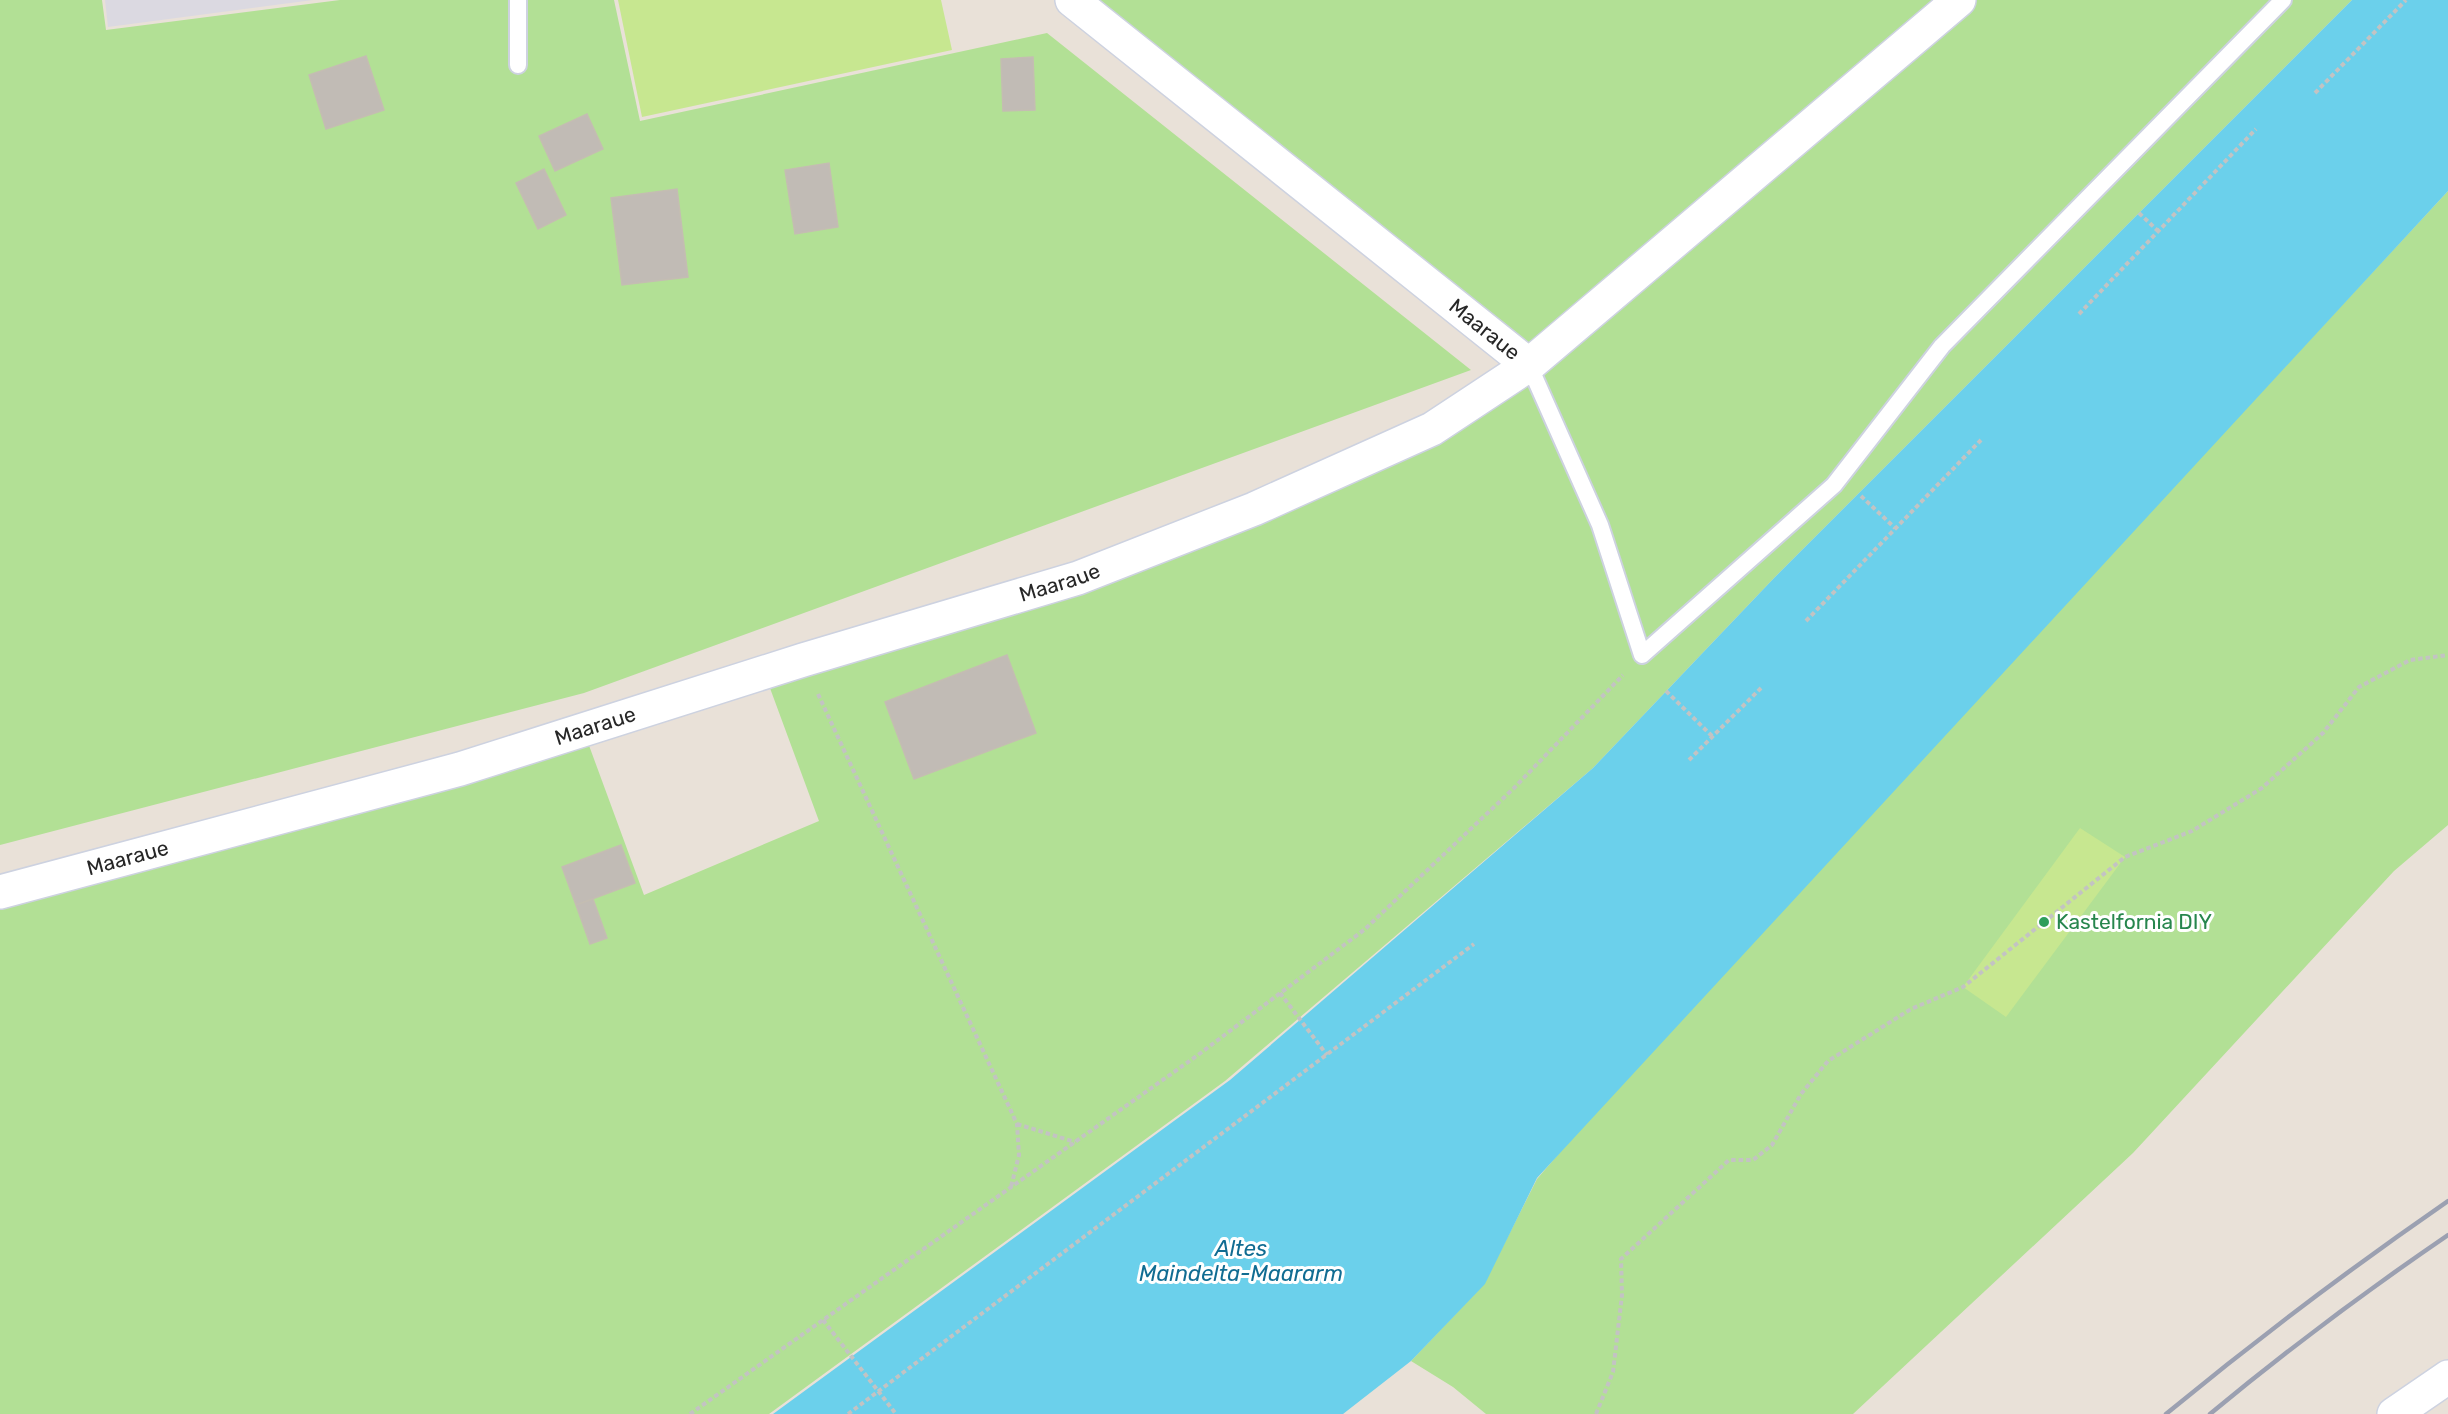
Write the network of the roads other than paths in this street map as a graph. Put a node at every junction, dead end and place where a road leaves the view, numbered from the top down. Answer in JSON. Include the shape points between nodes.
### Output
{"nodes":[{"id":1,"x":518,"y":0,"type":"edge"},
{"id":2,"x":1072,"y":0,"type":"edge"},
{"id":3,"x":1959,"y":0,"type":"edge"},
{"id":4,"x":2283,"y":0,"type":"edge"},
{"id":5,"x":518,"y":65,"type":"dead end"},
{"id":6,"x":1529,"y":365,"type":"junction"},
{"id":7,"x":0,"y":892,"type":"edge"},
{"id":8,"x":2448,"y":1377,"type":"edge"},
{"id":9,"x":2394,"y":1414,"type":"edge"}],
"edges":[{"from":1,"to":5,"type":"lane"},
{"from":2,"to":6,"type":"street","name":"Maaraue"},
{"from":3,"to":6,"type":"street"},
{"from":4,"to":6,"type":"lane","via":[[1942,345],[1833,485],[1642,655],[1600,525]]},
{"from":6,"to":7,"type":"street","name":"Maaraue","via":[[1432,429],[1254,509],[1078,578],[460,769]]},
{"from":8,"to":9,"type":"street"}]}
